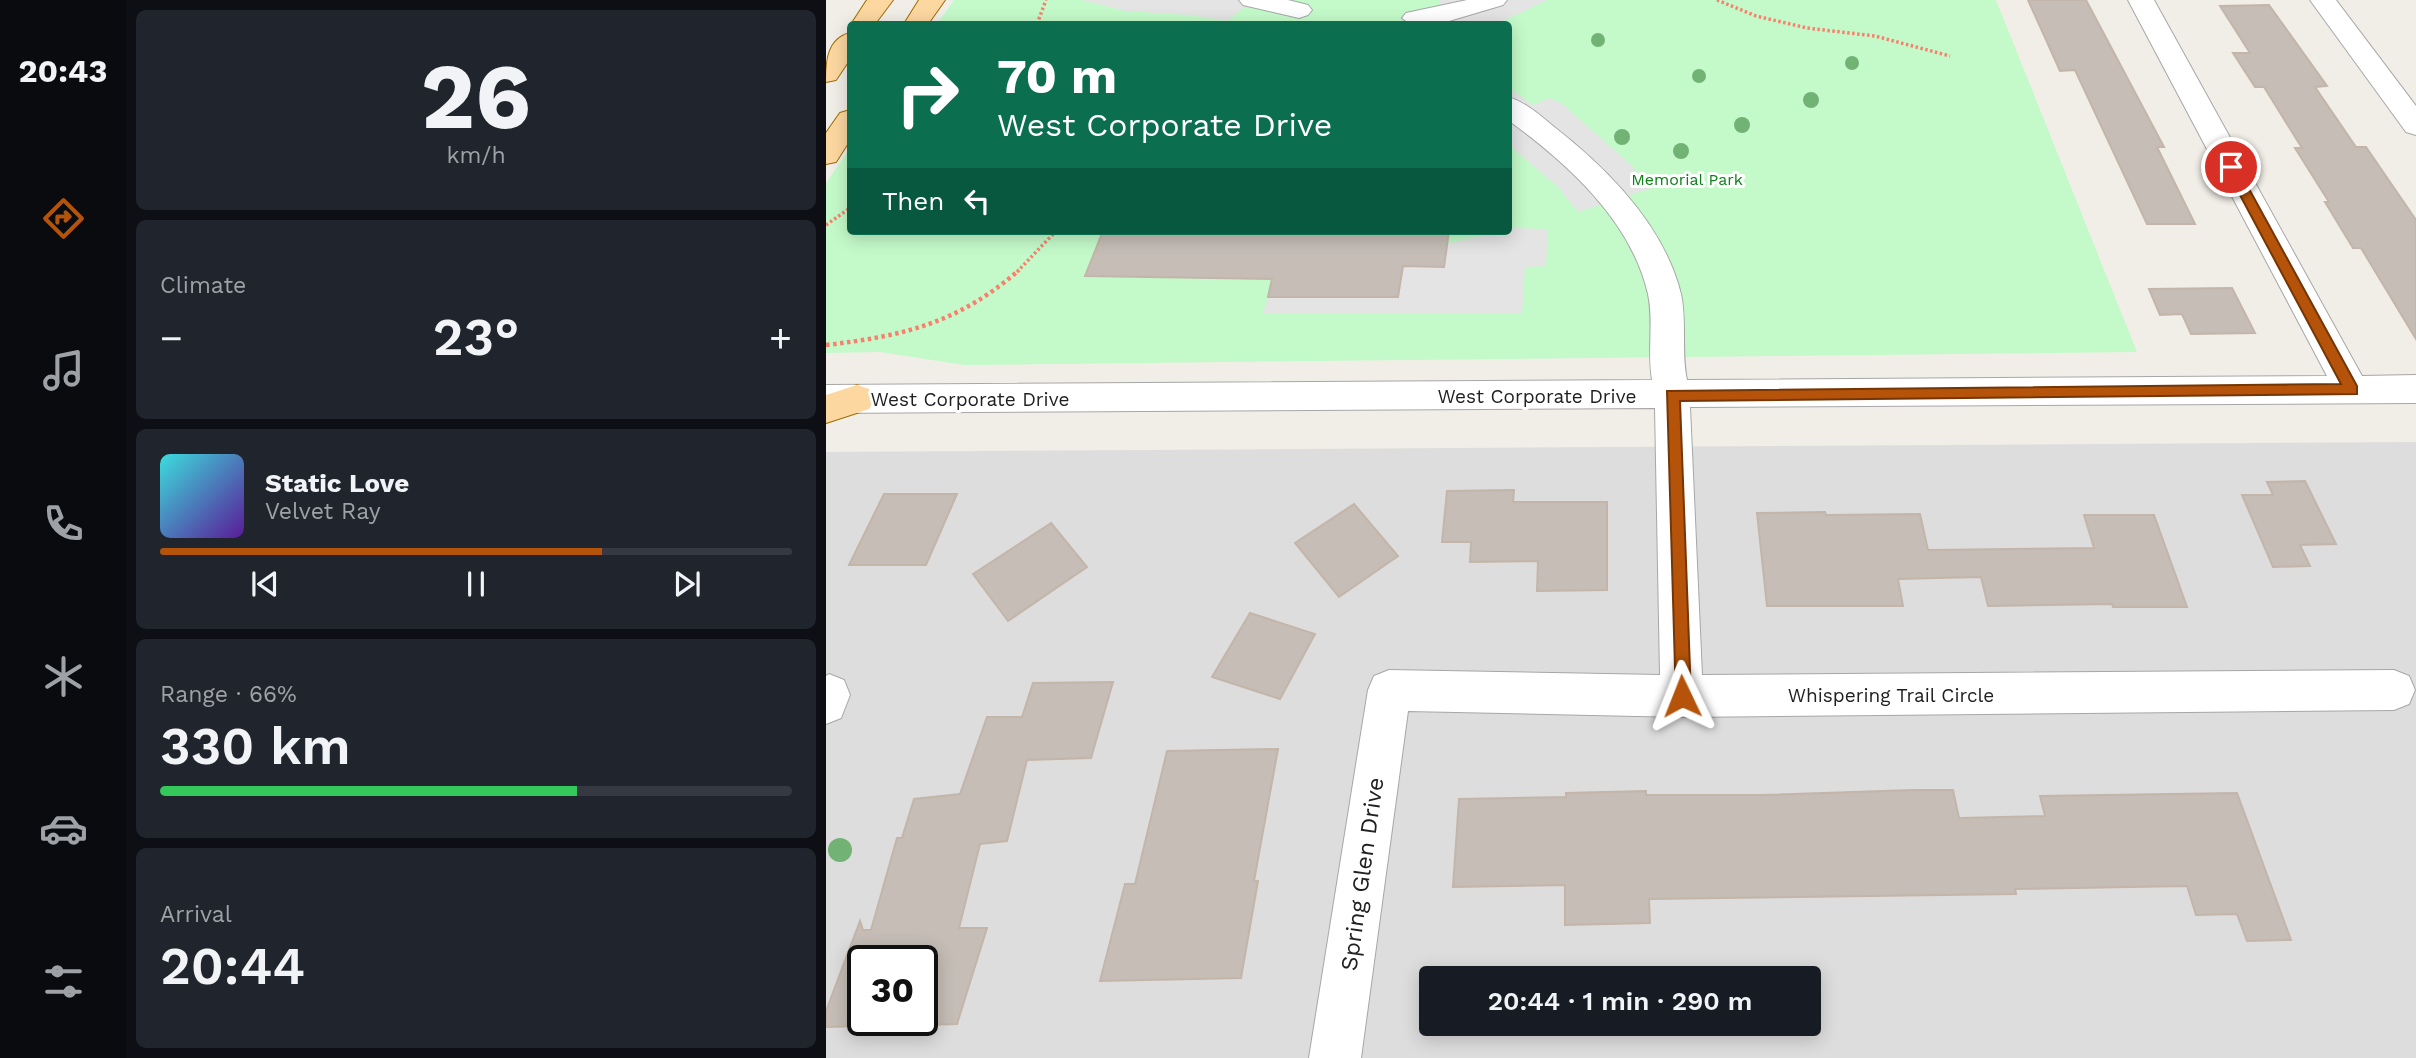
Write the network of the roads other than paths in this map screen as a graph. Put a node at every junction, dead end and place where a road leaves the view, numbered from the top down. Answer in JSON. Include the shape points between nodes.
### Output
{"nodes":[{"id":1,"x":880,"y":0,"type":"edge"},
{"id":2,"x":932,"y":0,"type":"edge"},
{"id":3,"x":1252,"y":0,"type":"edge"},
{"id":4,"x":2141,"y":0,"type":"edge"},
{"id":5,"x":2323,"y":0,"type":"edge"},
{"id":6,"x":1478,"y":2,"type":"edge"},
{"id":7,"x":1299,"y":10,"type":"edge"},
{"id":8,"x":1410,"y":14,"type":"edge"},
{"id":9,"x":864,"y":21,"type":"edge"},
{"id":10,"x":918,"y":21,"type":"edge"},
{"id":11,"x":1272,"y":21,"type":"edge"},
{"id":12,"x":847,"y":45,"type":"edge"},
{"id":13,"x":826,"y":74,"type":"edge"},
{"id":14,"x":1512,"y":109,"type":"edge"},
{"id":15,"x":847,"y":124,"type":"edge"},
{"id":16,"x":2416,"y":126,"type":"edge"},
{"id":17,"x":826,"y":155,"type":"edge"},
{"id":18,"x":2416,"y":389,"type":"edge"},
{"id":19,"x":2351,"y":390,"type":"junction"},
{"id":20,"x":1672,"y":395,"type":"junction"},
{"id":21,"x":836,"y":402,"type":"edge"},
{"id":22,"x":1389,"y":690,"type":"joint"},
{"id":23,"x":2394,"y":690,"type":"dead end"},
{"id":24,"x":1682,"y":696,"type":"junction"},
{"id":25,"x":1335,"y":1058,"type":"edge"}],
"edges":[{"from":1,"to":9,"type":"main road"},
{"from":2,"to":10,"type":"main road"},
{"from":3,"to":7,"type":"street"},
{"from":4,"to":19,"type":"street"},
{"from":5,"to":16,"type":"street"},
{"from":6,"to":8,"type":"street"},
{"from":7,"to":11,"type":"street"},
{"from":12,"to":13,"type":"main road"},
{"from":14,"to":20,"type":"street","via":[[1581,167],[1627,214],[1649,249],[1665,296],[1665,355]]},
{"from":15,"to":17,"type":"main road"},
{"from":18,"to":19,"type":"street","name":"West Corporate Drive"},
{"from":19,"to":20,"type":"street","name":"West Corporate Drive"},
{"from":20,"to":21,"type":"street","name":"West Corporate Drive"},
{"from":20,"to":24,"type":"street"},
{"from":22,"to":24,"type":"street","name":"Whispering Trail Circle"},
{"from":22,"to":25,"type":"street","name":"Spring Glen Drive"},
{"from":23,"to":24,"type":"street","name":"Whispering Trail Circle"}]}
